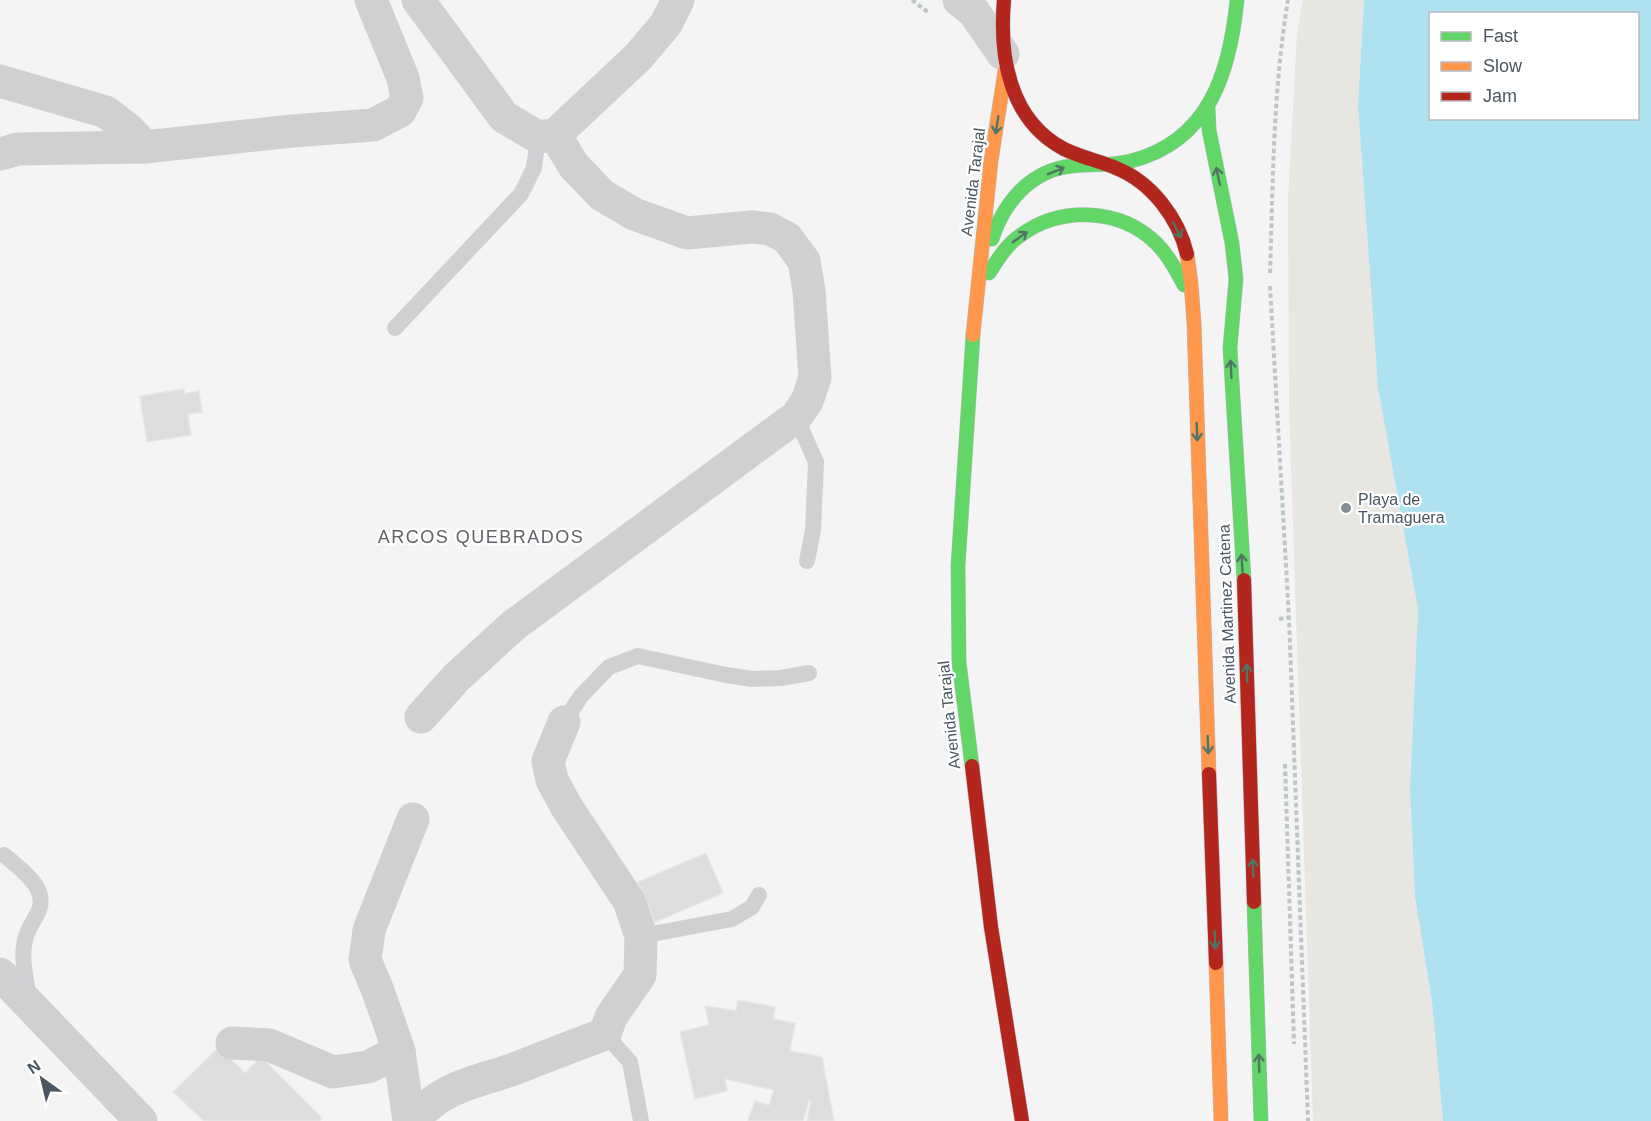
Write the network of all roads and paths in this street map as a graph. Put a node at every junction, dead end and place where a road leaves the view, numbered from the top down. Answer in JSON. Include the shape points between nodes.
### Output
{"nodes":[{"id":1,"x":372,"y":0,"type":"edge"},
{"id":2,"x":418,"y":0,"type":"edge"},
{"id":3,"x":678,"y":0,"type":"edge"},
{"id":4,"x":959,"y":0,"type":"edge"},
{"id":5,"x":1004,"y":0,"type":"edge"},
{"id":6,"x":1237,"y":0,"type":"edge"},
{"id":7,"x":1288,"y":0,"type":"edge"},
{"id":8,"x":1004,"y":60,"type":"junction"},
{"id":9,"x":0,"y":81,"type":"edge"},
{"id":10,"x":1208,"y":108,"type":"junction"},
{"id":11,"x":547,"y":136,"type":"junction"},
{"id":12,"x":145,"y":147,"type":"junction"},
{"id":13,"x":0,"y":154,"type":"edge"},
{"id":14,"x":1106,"y":165,"type":"junction"},
{"id":15,"x":1192,"y":301,"type":"junction"},
{"id":16,"x":975,"y":302,"type":"junction"},
{"id":17,"x":395,"y":328,"type":"dead end"},
{"id":18,"x":796,"y":417,"type":"junction"},
{"id":19,"x":807,"y":561,"type":"dead end"},
{"id":20,"x":1290,"y":618,"type":"junction"},
{"id":21,"x":1276,"y":620,"type":"dead end"},
{"id":22,"x":809,"y":673,"type":"dead end"},
{"id":23,"x":421,"y":717,"type":"dead end"},
{"id":24,"x":564,"y":722,"type":"joint"},
{"id":25,"x":412,"y":819,"type":"dead end"},
{"id":26,"x":4,"y":855,"type":"dead end"},
{"id":27,"x":759,"y":895,"type":"dead end"},
{"id":28,"x":641,"y":936,"type":"junction"},
{"id":29,"x":0,"y":974,"type":"edge"},
{"id":30,"x":30,"y":1004,"type":"junction"},
{"id":31,"x":605,"y":1034,"type":"junction"},
{"id":32,"x":232,"y":1043,"type":"dead end"},
{"id":33,"x":399,"y":1051,"type":"junction"},
{"id":34,"x":141,"y":1121,"type":"edge"},
{"id":35,"x":411,"y":1121,"type":"edge"},
{"id":36,"x":641,"y":1121,"type":"edge"},
{"id":37,"x":1022,"y":1121,"type":"edge"},
{"id":38,"x":1221,"y":1121,"type":"edge"},
{"id":39,"x":1261,"y":1121,"type":"edge"},
{"id":40,"x":1308,"y":1121,"type":"edge"}],
"edges":[{"from":1,"to":12,"type":"street","via":[[404,78],[407,98],[400,111],[373,125]]},
{"from":2,"to":11,"type":"street","via":[[504,117]]},
{"from":3,"to":11,"type":"street","via":[[666,24],[638,57]]},
{"from":4,"to":8,"type":"street","via":[[974,12]]},
{"from":5,"to":8,"type":"highway"},
{"from":6,"to":10,"type":"highway","via":[[1224,73]]},
{"from":7,"to":20,"type":"path","via":[[1274,154],[1270,283]]},
{"from":8,"to":14,"type":"highway","name":"Avenida Martinez Catena","via":[[1012,90],[1033,124],[1063,148]]},
{"from":8,"to":16,"type":"highway","name":"Avenida Tarajal","one_way":true},
{"from":9,"to":12,"type":"street","via":[[106,112]]},
{"from":10,"to":14,"type":"highway","via":[[1194,126],[1175,140],[1134,160]]},
{"from":39,"to":10,"type":"highway","name":"Avenida Martinez Catena","one_way":true,"via":[[1246,622],[1230,348],[1236,279]]},
{"from":11,"to":17,"type":"lane","via":[[521,194]]},
{"from":11,"to":18,"type":"street","via":[[602,195],[634,214],[687,233],[752,227],[770,229],[787,238],[804,261],[815,378]]},
{"from":12,"to":13,"type":"street","via":[[18,149]]},
{"from":14,"to":15,"type":"highway","name":"Avenida Martinez Catena","one_way":true,"via":[[1126,171],[1164,207],[1188,257]]},
{"from":16,"to":14,"type":"highway","name":"Avenida Tarajal","one_way":true,"via":[[994,232],[1011,198],[1041,177],[1068,166]]},
{"from":16,"to":15,"type":"highway","one_way":true,"via":[[1000,255],[1017,238],[1047,220],[1076,213],[1123,222],[1151,238],[1172,263]]},
{"from":15,"to":38,"type":"highway","name":"Avenida Martinez Catena","one_way":true},
{"from":16,"to":37,"type":"highway","name":"Avenida Tarajal","via":[[958,566],[959,662],[991,927]]},
{"from":18,"to":19,"type":"lane","via":[[816,462],[813,530]]},
{"from":18,"to":23,"type":"street","via":[[514,625],[457,677]]},
{"from":20,"to":21,"type":"path"},
{"from":20,"to":40,"type":"path"},
{"from":22,"to":24,"type":"lane","via":[[752,679],[638,656],[609,667],[581,696]]},
{"from":24,"to":28,"type":"street","via":[[548,760],[552,780],[629,901]]},
{"from":25,"to":33,"type":"street","via":[[369,930],[365,960]]},
{"from":26,"to":30,"type":"lane","via":[[33,882],[42,897],[22,954]]},
{"from":27,"to":28,"type":"lane","via":[[752,907],[732,919]]},
{"from":28,"to":31,"type":"street","via":[[640,975]]},
{"from":29,"to":30,"type":"street"},
{"from":30,"to":34,"type":"street"},
{"from":31,"to":35,"type":"street","via":[[453,1089]]},
{"from":31,"to":36,"type":"lane","via":[[630,1062]]},
{"from":32,"to":33,"type":"street","via":[[269,1045],[333,1072],[368,1067]]},
{"from":33,"to":35,"type":"street"}]}
